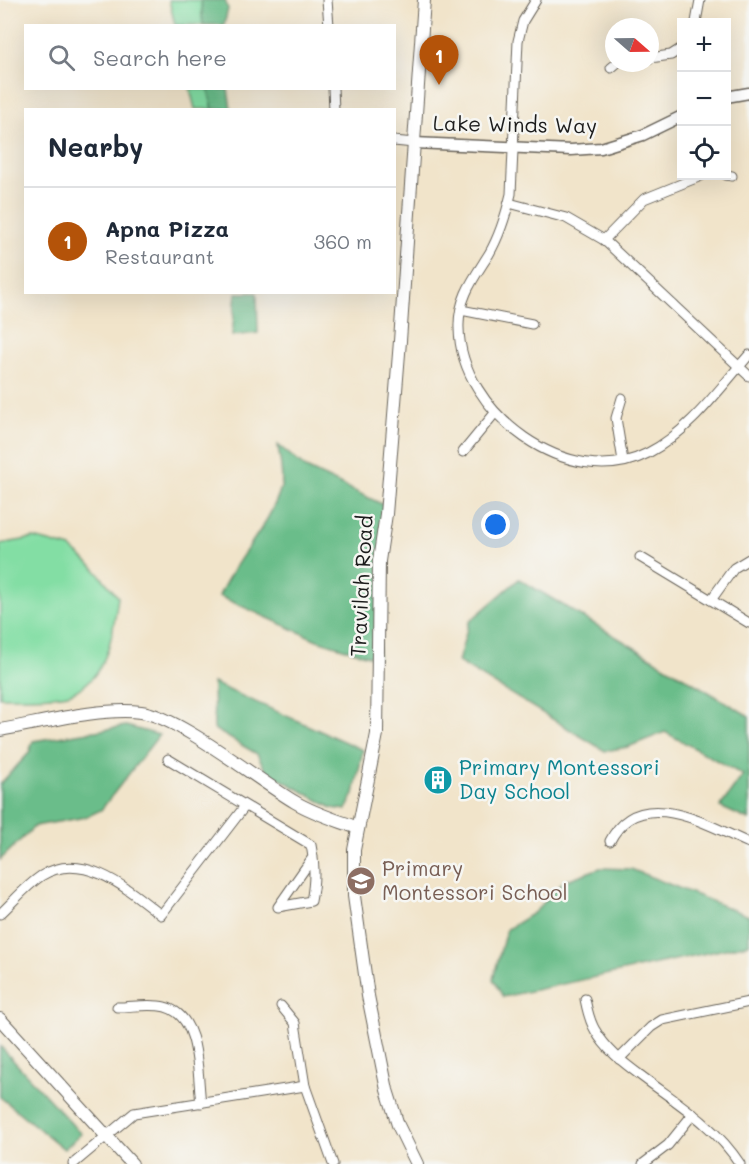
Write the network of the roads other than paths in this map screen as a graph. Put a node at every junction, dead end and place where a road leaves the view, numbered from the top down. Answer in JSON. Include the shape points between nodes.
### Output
{"nodes":[{"id":1,"x":327,"y":0,"type":"edge"},
{"id":2,"x":424,"y":0,"type":"edge"},
{"id":3,"x":536,"y":0,"type":"edge"},
{"id":4,"x":700,"y":0,"type":"edge"},
{"id":5,"x":697,"y":18,"type":"edge"},
{"id":6,"x":328,"y":24,"type":"edge"},
{"id":7,"x":677,"y":51,"type":"edge"},
{"id":8,"x":659,"y":57,"type":"edge"},
{"id":9,"x":333,"y":90,"type":"edge"},
{"id":10,"x":749,"y":93,"type":"edge"},
{"id":11,"x":731,"y":96,"type":"edge"},
{"id":12,"x":334,"y":108,"type":"edge"},
{"id":13,"x":677,"y":118,"type":"edge"},
{"id":14,"x":396,"y":141,"type":"edge"},
{"id":15,"x":414,"y":143,"type":"junction"},
{"id":16,"x":512,"y":148,"type":"junction"},
{"id":17,"x":691,"y":180,"type":"edge"},
{"id":18,"x":508,"y":203,"type":"junction"},
{"id":19,"x":604,"y":240,"type":"junction"},
{"id":20,"x":460,"y":310,"type":"junction"},
{"id":21,"x":532,"y":324,"type":"dead end"},
{"id":22,"x":749,"y":355,"type":"edge"},
{"id":23,"x":739,"y":367,"type":"junction"},
{"id":24,"x":749,"y":376,"type":"edge"},
{"id":25,"x":622,"y":398,"type":"dead end"},
{"id":26,"x":495,"y":413,"type":"junction"},
{"id":27,"x":463,"y":452,"type":"dead end"},
{"id":28,"x":623,"y":461,"type":"junction"},
{"id":29,"x":640,"y":557,"type":"dead end"},
{"id":30,"x":749,"y":559,"type":"edge"},
{"id":31,"x":711,"y":600,"type":"junction"},
{"id":32,"x":749,"y":623,"type":"edge"},
{"id":33,"x":0,"y":730,"type":"edge"},
{"id":34,"x":168,"y":759,"type":"dead end"},
{"id":35,"x":245,"y":806,"type":"junction"},
{"id":36,"x":358,"y":828,"type":"junction"},
{"id":37,"x":610,"y":841,"type":"dead end"},
{"id":38,"x":749,"y":843,"type":"edge"},
{"id":39,"x":313,"y":857,"type":"junction"},
{"id":40,"x":0,"y":914,"type":"edge"},
{"id":41,"x":585,"y":999,"type":"dead end"},
{"id":42,"x":749,"y":1002,"type":"edge"},
{"id":43,"x":281,"y":1006,"type":"dead end"},
{"id":44,"x":117,"y":1008,"type":"dead end"},
{"id":45,"x":0,"y":1019,"type":"edge"},
{"id":46,"x":619,"y":1059,"type":"junction"},
{"id":47,"x":305,"y":1086,"type":"junction"},
{"id":48,"x":201,"y":1102,"type":"junction"},
{"id":49,"x":693,"y":1114,"type":"junction"},
{"id":50,"x":106,"y":1134,"type":"junction"},
{"id":51,"x":73,"y":1164,"type":"edge"},
{"id":52,"x":132,"y":1164,"type":"edge"},
{"id":53,"x":333,"y":1164,"type":"edge"},
{"id":54,"x":417,"y":1164,"type":"edge"},
{"id":55,"x":643,"y":1164,"type":"edge"},
{"id":56,"x":740,"y":1164,"type":"edge"}],
"edges":[{"from":1,"to":6,"type":"street"},
{"from":2,"to":15,"type":"main road","name":"Travilah Road"},
{"from":3,"to":16,"type":"street","via":[[523,21],[518,40]]},
{"from":4,"to":5,"type":"street"},
{"from":7,"to":8,"type":"street"},
{"from":9,"to":12,"type":"street"},
{"from":10,"to":11,"type":"street"},
{"from":13,"to":16,"type":"street","name":"Lake Winds Way","via":[[643,135],[601,148]]},
{"from":14,"to":15,"type":"street"},
{"from":15,"to":16,"type":"street","name":"Lake Winds Way"},
{"from":15,"to":36,"type":"main road","name":"Travilah Road","via":[[379,561],[377,734]]},
{"from":16,"to":18,"type":"street"},
{"from":17,"to":19,"type":"street","via":[[644,199]]},
{"from":18,"to":19,"type":"street","via":[[566,218]]},
{"from":18,"to":20,"type":"street","via":[[498,235],[468,286]]},
{"from":19,"to":23,"type":"street"},
{"from":20,"to":21,"type":"street"},
{"from":20,"to":26,"type":"street","via":[[459,344],[465,369]]},
{"from":22,"to":23,"type":"street"},
{"from":23,"to":24,"type":"street"},
{"from":23,"to":28,"type":"street","via":[[669,441],[647,454]]},
{"from":25,"to":28,"type":"street","via":[[616,418]]},
{"from":26,"to":27,"type":"street"},
{"from":26,"to":28,"type":"street","via":[[532,442],[561,457],[587,464]]},
{"from":29,"to":31,"type":"street"},
{"from":30,"to":31,"type":"street","via":[[734,568]]},
{"from":31,"to":32,"type":"street"},
{"from":33,"to":36,"type":"main road","via":[[109,712],[151,714],[295,802]]},
{"from":34,"to":35,"type":"street"},
{"from":35,"to":39,"type":"street","via":[[311,845]]},
{"from":35,"to":40,"type":"street","via":[[161,915],[126,887],[79,867],[41,876]]},
{"from":36,"to":54,"type":"main road","name":"Travilah Road","via":[[354,896],[368,996],[387,1090]]},
{"from":37,"to":38,"type":"street","via":[[622,825],[641,813],[663,810]]},
{"from":39,"to":39,"type":"street","via":[[284,899],[278,907],[311,902],[316,873]]},
{"from":41,"to":46,"type":"street","via":[[594,1029]]},
{"from":42,"to":46,"type":"street","via":[[662,1020]]},
{"from":43,"to":47,"type":"street","via":[[294,1023]]},
{"from":44,"to":48,"type":"street","via":[[164,1006],[182,1017],[192,1037]]},
{"from":45,"to":50,"type":"main road"},
{"from":46,"to":49,"type":"street"},
{"from":47,"to":48,"type":"street"},
{"from":47,"to":53,"type":"street"},
{"from":48,"to":50,"type":"street","via":[[134,1113]]},
{"from":49,"to":55,"type":"street","via":[[668,1144]]},
{"from":49,"to":56,"type":"street","via":[[729,1146]]},
{"from":50,"to":51,"type":"street"},
{"from":50,"to":52,"type":"main road"}]}
